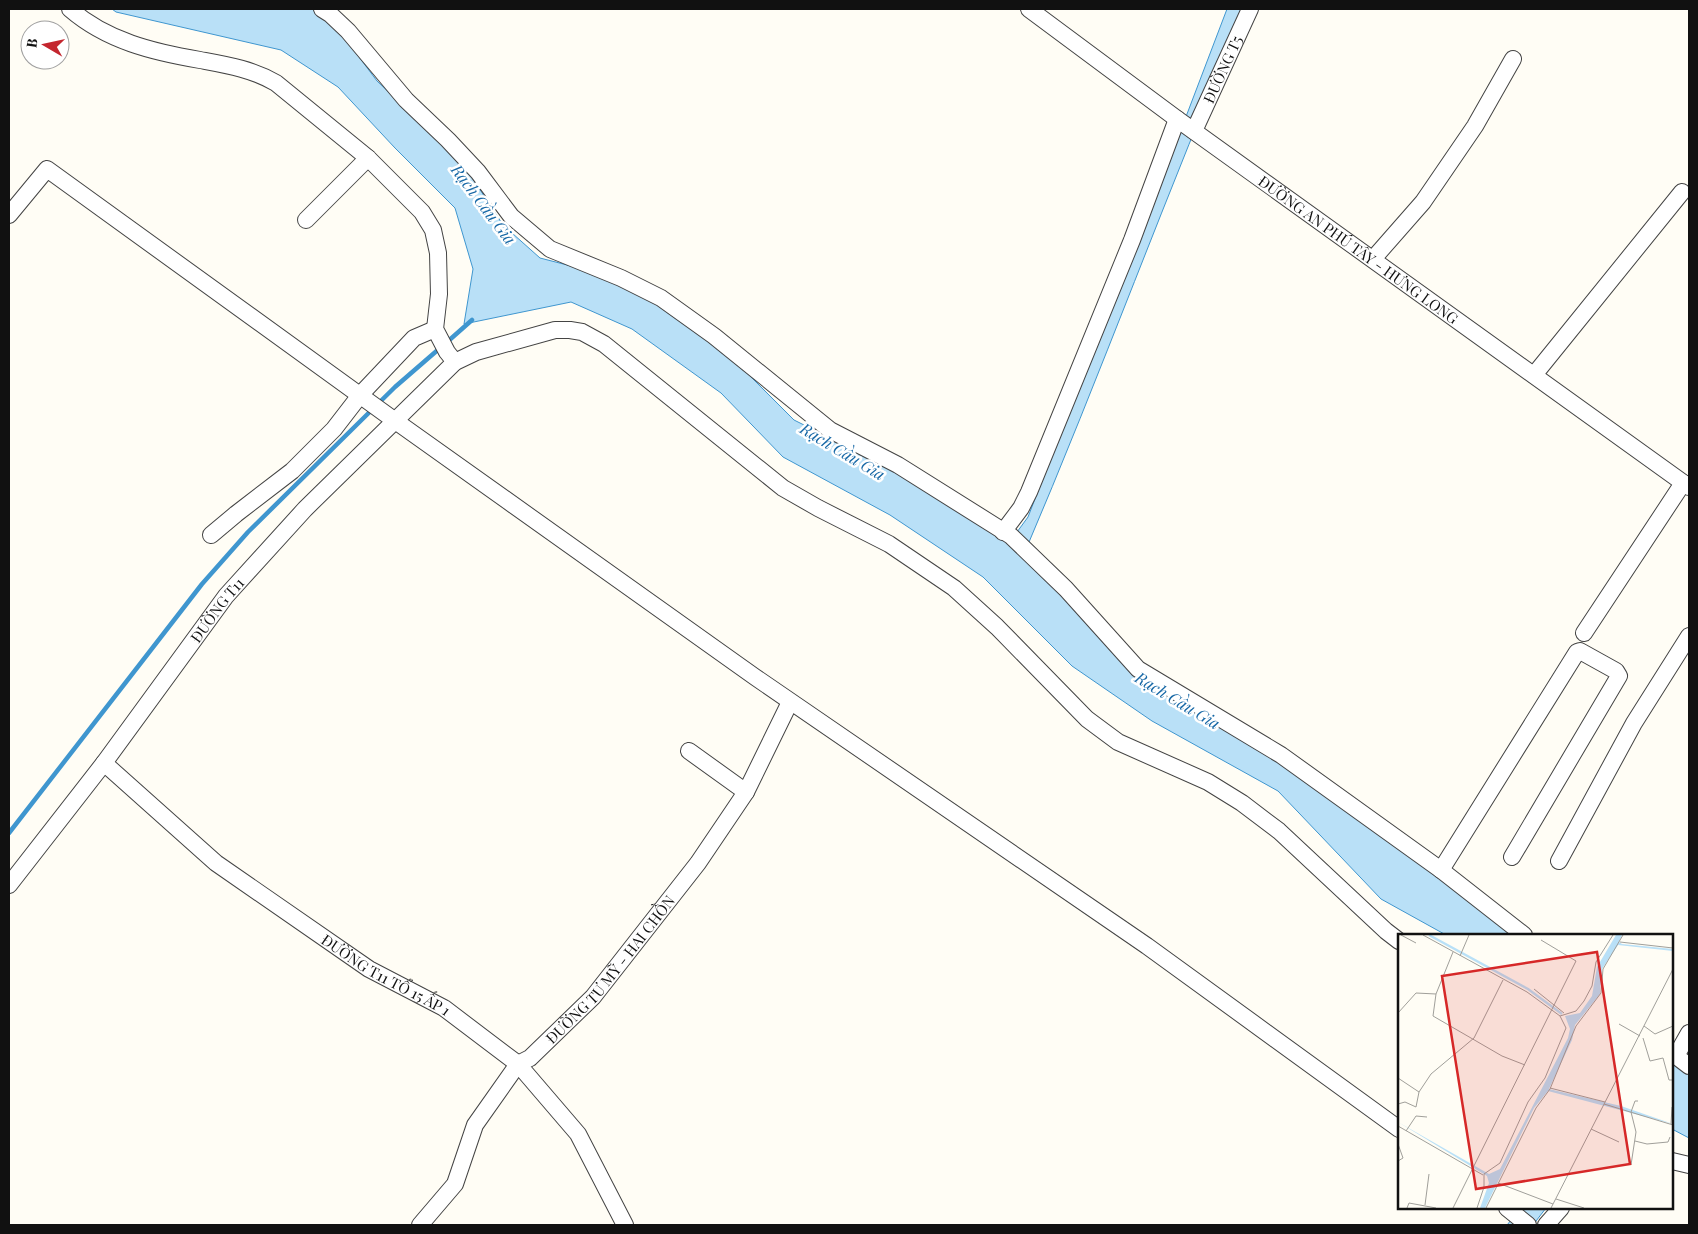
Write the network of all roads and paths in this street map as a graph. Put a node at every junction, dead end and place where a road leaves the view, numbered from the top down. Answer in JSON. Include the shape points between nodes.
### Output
{"nodes":[{"id":1,"x":70,"y":9,"type":"edge"},
{"id":2,"x":322,"y":9,"type":"edge"},
{"id":3,"x":1029,"y":9,"type":"edge"},
{"id":4,"x":1250,"y":9,"type":"edge"},
{"id":5,"x":1513,"y":58,"type":"dead end"},
{"id":6,"x":1179,"y":120,"type":"junction"},
{"id":7,"x":1194,"y":131,"type":"junction"},
{"id":8,"x":368,"y":158,"type":"junction"},
{"id":9,"x":1682,"y":192,"type":"dead end"},
{"id":10,"x":9,"y":215,"type":"edge"},
{"id":11,"x":306,"y":220,"type":"dead end"},
{"id":12,"x":1373,"y":260,"type":"junction"},
{"id":13,"x":436,"y":329,"type":"junction"},
{"id":14,"x":451,"y":357,"type":"junction"},
{"id":15,"x":1534,"y":375,"type":"junction"},
{"id":16,"x":361,"y":394,"type":"junction"},
{"id":17,"x":394,"y":420,"type":"junction"},
{"id":18,"x":1686,"y":485,"type":"edge"},
{"id":19,"x":1007,"y":534,"type":"junction"},
{"id":20,"x":211,"y":535,"type":"dead end"},
{"id":21,"x":1584,"y":633,"type":"dead end"},
{"id":22,"x":1689,"y":636,"type":"edge"},
{"id":23,"x":790,"y":702,"type":"junction"},
{"id":24,"x":689,"y":751,"type":"dead end"},
{"id":25,"x":104,"y":763,"type":"junction"},
{"id":26,"x":746,"y":792,"type":"junction"},
{"id":27,"x":1512,"y":857,"type":"dead end"},
{"id":28,"x":1559,"y":861,"type":"dead end"},
{"id":29,"x":1441,"y":870,"type":"junction"},
{"id":30,"x":9,"y":885,"type":"edge"},
{"id":31,"x":1523,"y":934,"type":"edge"},
{"id":32,"x":1398,"y":940,"type":"edge"},
{"id":33,"x":1689,"y":1033,"type":"edge"},
{"id":34,"x":1674,"y":1054,"type":"edge"},
{"id":35,"x":518,"y":1064,"type":"junction"},
{"id":36,"x":1689,"y":1066,"type":"edge"},
{"id":37,"x":1398,"y":1128,"type":"edge"},
{"id":38,"x":1673,"y":1161,"type":"edge"},
{"id":39,"x":1689,"y":1165,"type":"edge"},
{"id":40,"x":1509,"y":1209,"type":"edge"},
{"id":41,"x":1559,"y":1209,"type":"edge"},
{"id":42,"x":420,"y":1225,"type":"edge"},
{"id":43,"x":625,"y":1225,"type":"edge"},
{"id":44,"x":1528,"y":1225,"type":"edge"},
{"id":45,"x":1546,"y":1225,"type":"edge"}],
"edges":[{"from":1,"to":8,"type":"street","via":[[108,34],[137,46],[263,75]]},
{"from":2,"to":19,"type":"street","via":[[348,31],[406,100],[478,172],[511,216],[550,249],[661,298],[714,336],[830,430],[898,465]]},
{"from":3,"to":6,"type":"street","name":"ĐƯỜNG AN PHÚ TÂY - HƯNG LONG"},
{"from":4,"to":7,"type":"street","name":"ĐƯỜNG T5"},
{"from":5,"to":12,"type":"street","via":[[1475,126],[1423,202]]},
{"from":6,"to":7,"type":"street","name":"ĐƯỜNG AN PHÚ TÂY - HƯNG LONG"},
{"from":6,"to":19,"type":"street","via":[[1029,492]]},
{"from":7,"to":12,"type":"street","name":"ĐƯỜNG AN PHÚ TÂY - HƯNG LONG"},
{"from":8,"to":11,"type":"street"},
{"from":8,"to":13,"type":"street","via":[[422,212],[433,230],[438,253]]},
{"from":9,"to":15,"type":"street"},
{"from":10,"to":16,"type":"street","via":[[47,169]]},
{"from":12,"to":15,"type":"street","name":"ĐƯỜNG AN PHÚ TÂY - HƯNG LONG"},
{"from":13,"to":14,"type":"street"},
{"from":13,"to":16,"type":"street","via":[[414,338]]},
{"from":14,"to":17,"type":"street","name":"ĐƯỜNG T11"},
{"from":14,"to":32,"type":"street","name":"ĐƯỜNG T11","via":[[555,330],[582,332],[604,344],[783,488],[889,544],[954,588],[997,627],[1087,720],[1102,731],[1118,742],[1208,782],[1242,803],[1279,831]]},
{"from":15,"to":18,"type":"street","name":"ĐƯỜNG AN PHÚ TÂY - HƯNG LONG"},
{"from":16,"to":17,"type":"street"},
{"from":16,"to":20,"type":"street","via":[[334,429],[292,471]]},
{"from":17,"to":23,"type":"street"},
{"from":17,"to":25,"type":"street","name":"ĐƯỜNG T11","via":[[305,509],[226,596]]},
{"from":18,"to":21,"type":"street"},
{"from":19,"to":29,"type":"street","via":[[1066,589],[1138,669],[1281,755]]},
{"from":22,"to":28,"type":"street","via":[[1634,722]]},
{"from":23,"to":26,"type":"street","name":"ĐƯỜNG TƯ MỸ - HAI CHỒN"},
{"from":23,"to":37,"type":"street","via":[[1148,946]]},
{"from":24,"to":26,"type":"street"},
{"from":25,"to":30,"type":"street","name":"ĐƯỜNG T11"},
{"from":25,"to":35,"type":"street","name":"ĐƯỜNG T11 TỔ 15 ẤP 1","via":[[216,864],[369,969],[444,1008]]},
{"from":26,"to":35,"type":"street","name":"ĐƯỜNG TƯ MỸ - HAI CHỒN","via":[[698,863],[593,997],[530,1058]]},
{"from":27,"to":29,"type":"street","via":[[1619,676],[1616,671],[1580,651]]},
{"from":29,"to":31,"type":"street"},
{"from":33,"to":34,"type":"street"},
{"from":34,"to":36,"type":"street"},
{"from":35,"to":42,"type":"street","name":"ĐƯỜNG TƯ MỸ - HAI CHỒN","via":[[475,1125],[455,1184]]},
{"from":35,"to":43,"type":"street","name":"ĐƯỜNG T11 TỔ 15 ẤP 1","via":[[578,1134]]},
{"from":38,"to":39,"type":"street"},
{"from":40,"to":44,"type":"street"},
{"from":41,"to":45,"type":"street"}]}
